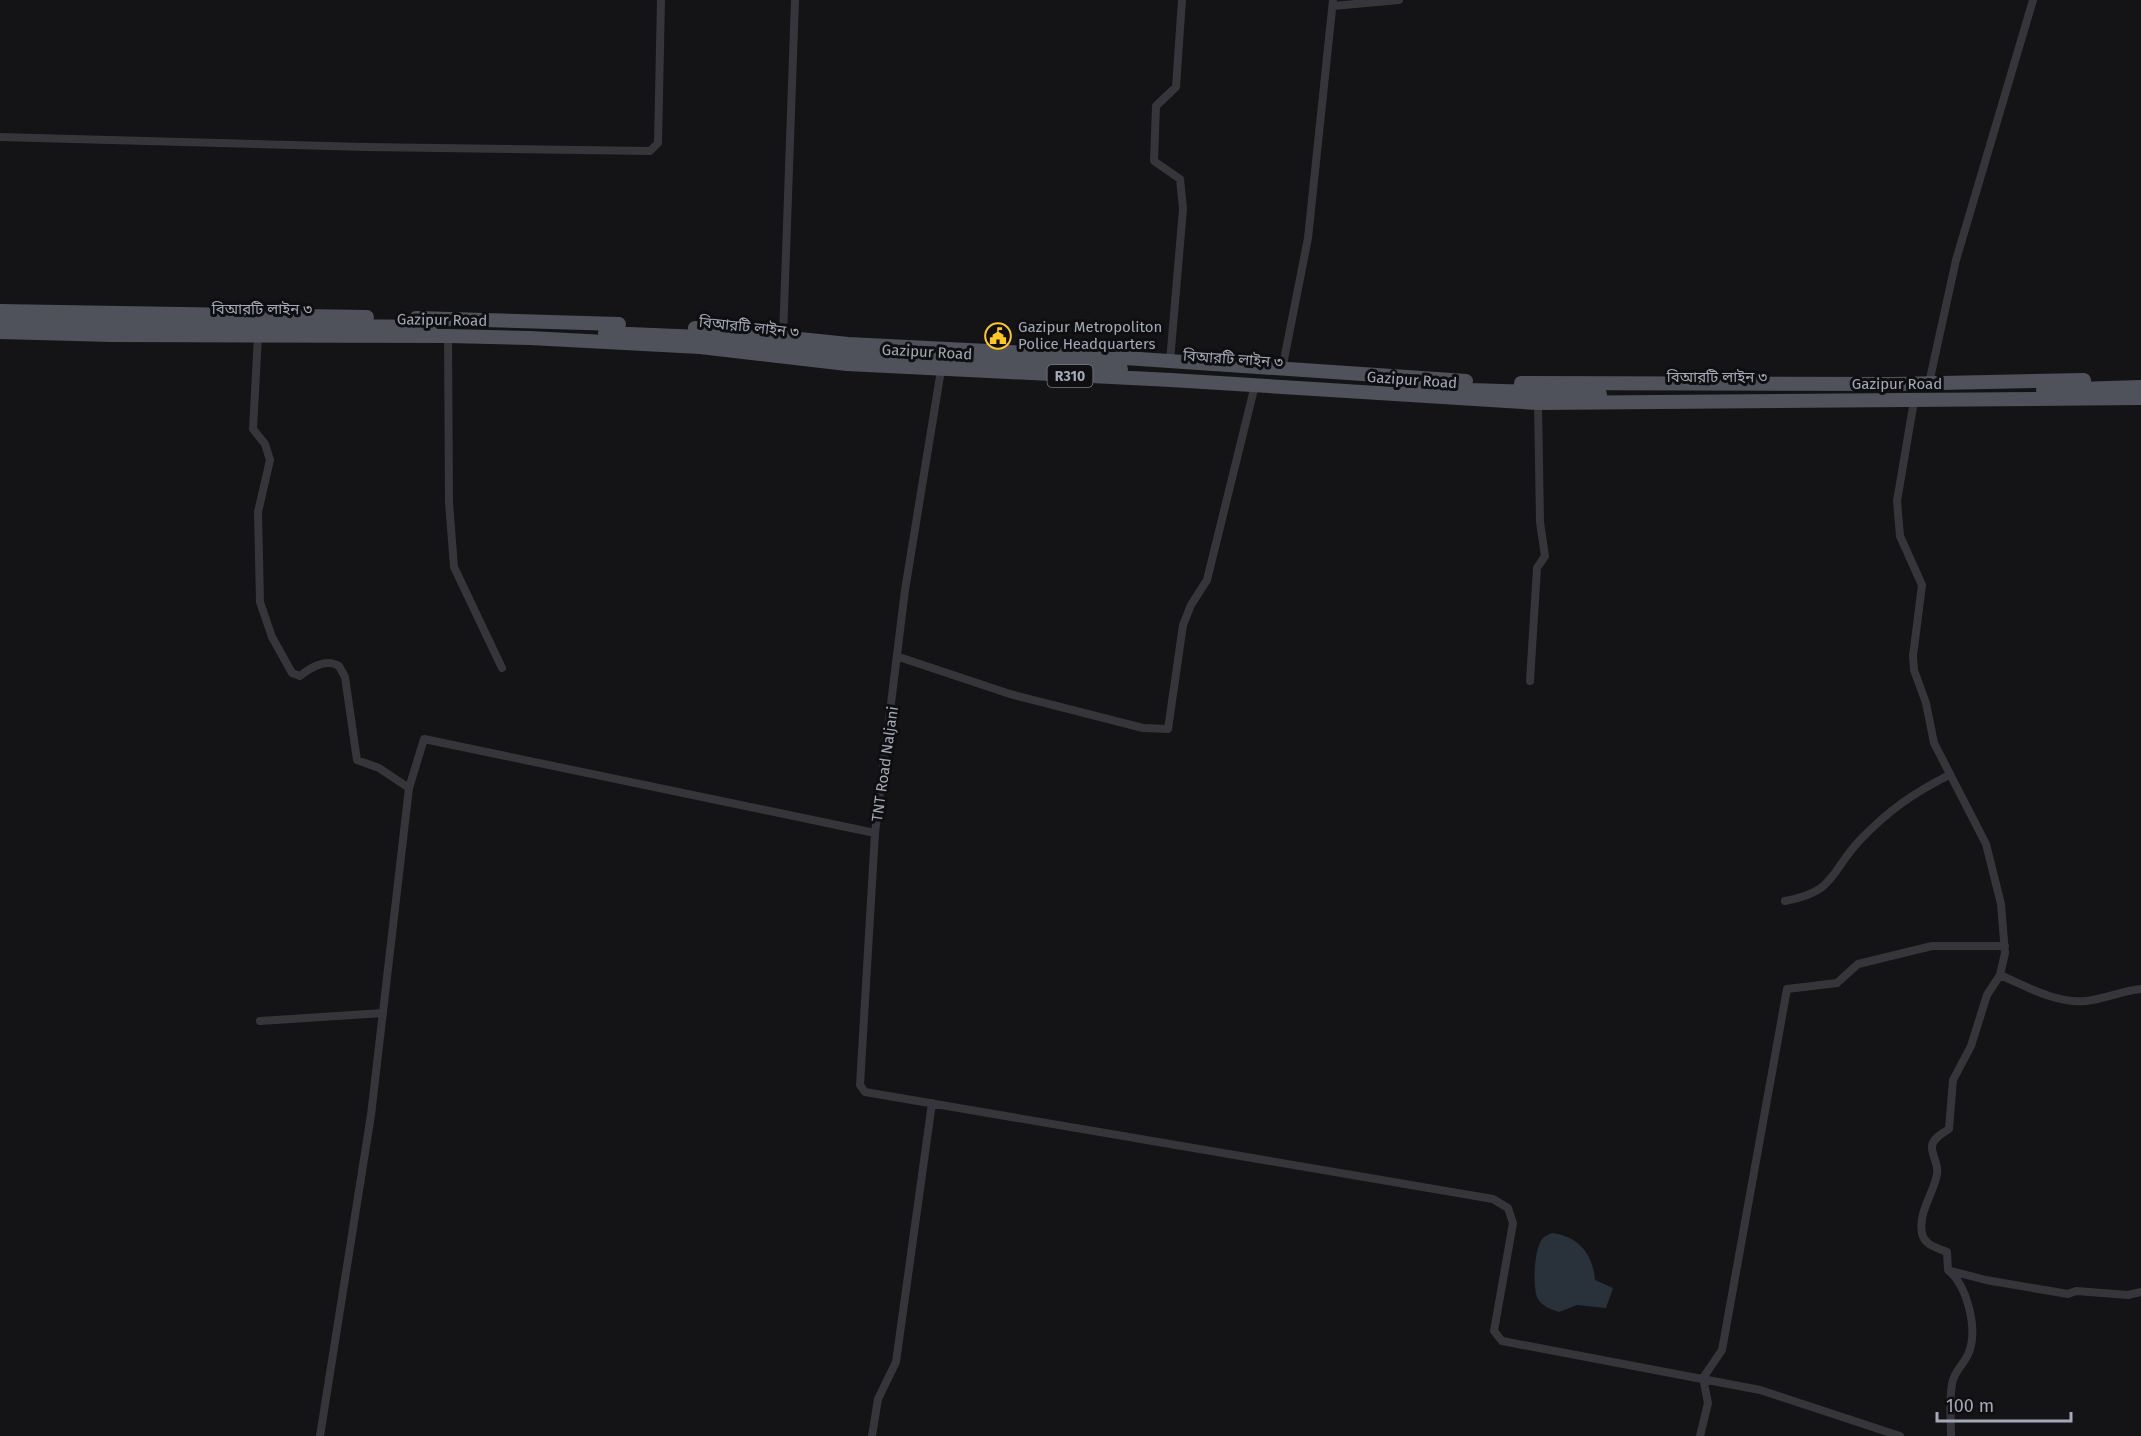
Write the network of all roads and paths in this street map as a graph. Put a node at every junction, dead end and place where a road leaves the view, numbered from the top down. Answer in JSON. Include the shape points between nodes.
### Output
{"nodes":[{"id":1,"x":661,"y":0,"type":"edge"},
{"id":2,"x":795,"y":0,"type":"edge"},
{"id":3,"x":1182,"y":0,"type":"edge"},
{"id":4,"x":1399,"y":0,"type":"edge"},
{"id":5,"x":2032,"y":0,"type":"edge"},
{"id":6,"x":1333,"y":3,"type":"edge"},
{"id":7,"x":0,"y":136,"type":"edge"},
{"id":8,"x":0,"y":311,"type":"edge"},
{"id":9,"x":0,"y":322,"type":"edge"},
{"id":10,"x":0,"y":332,"type":"edge"},
{"id":11,"x":258,"y":336,"type":"junction"},
{"id":12,"x":448,"y":336,"type":"junction"},
{"id":13,"x":783,"y":337,"type":"junction"},
{"id":14,"x":1170,"y":361,"type":"junction"},
{"id":15,"x":941,"y":370,"type":"junction"},
{"id":16,"x":1282,"y":370,"type":"junction"},
{"id":17,"x":2141,"y":379,"type":"edge"},
{"id":18,"x":1929,"y":383,"type":"junction"},
{"id":19,"x":1256,"y":385,"type":"junction"},
{"id":20,"x":2141,"y":387,"type":"edge"},
{"id":21,"x":2141,"y":398,"type":"edge"},
{"id":22,"x":1914,"y":401,"type":"junction"},
{"id":23,"x":1538,"y":403,"type":"junction"},
{"id":24,"x":899,"y":657,"type":"junction"},
{"id":25,"x":502,"y":668,"type":"dead end"},
{"id":26,"x":1530,"y":681,"type":"dead end"},
{"id":27,"x":1949,"y":775,"type":"junction"},
{"id":28,"x":409,"y":788,"type":"junction"},
{"id":29,"x":875,"y":833,"type":"junction"},
{"id":30,"x":1785,"y":901,"type":"dead end"},
{"id":31,"x":2005,"y":946,"type":"junction"},
{"id":32,"x":2000,"y":975,"type":"junction"},
{"id":33,"x":2141,"y":989,"type":"edge"},
{"id":34,"x":383,"y":1013,"type":"junction"},
{"id":35,"x":260,"y":1021,"type":"dead end"},
{"id":36,"x":932,"y":1103,"type":"junction"},
{"id":37,"x":1948,"y":1270,"type":"junction"},
{"id":38,"x":2141,"y":1292,"type":"edge"},
{"id":39,"x":1703,"y":1378,"type":"junction"},
{"id":40,"x":320,"y":1436,"type":"edge"},
{"id":41,"x":872,"y":1436,"type":"edge"},
{"id":42,"x":1700,"y":1436,"type":"edge"},
{"id":43,"x":1900,"y":1436,"type":"edge"},
{"id":44,"x":1951,"y":1436,"type":"edge"}],
"edges":[{"from":1,"to":7,"type":"street","via":[[657,143],[650,151]]},
{"from":2,"to":13,"type":"street"},
{"from":3,"to":14,"type":"street","via":[[1176,87],[1156,106],[1154,161],[1180,179],[1183,209]]},
{"from":4,"to":6,"type":"street"},
{"from":5,"to":18,"type":"street","via":[[1956,260]]},
{"from":6,"to":16,"type":"street","via":[[1308,238]]},
{"from":8,"to":13,"type":"main road","name":"Gazipur Road","number":"R310","via":[[515,320],[702,328]]},
{"from":9,"to":20,"type":"main road","name":"বিআরটি লাইন ৩","via":[[527,329],[701,338],[849,355],[1491,391],[1983,393]]},
{"from":10,"to":11,"type":"main road","name":"Gazipur Road","number":"R310"},
{"from":11,"to":12,"type":"main road","name":"Gazipur Road","number":"R310"},
{"from":11,"to":28,"type":"street","via":[[253,429],[265,444],[270,460],[258,512],[260,602],[272,637],[292,673],[300,676],[326,663],[339,666],[345,677],[357,760],[379,768]]},
{"from":12,"to":15,"type":"main road","name":"Gazipur Road","number":"R310","via":[[700,347]]},
{"from":12,"to":25,"type":"street","via":[[449,502],[454,567]]},
{"from":13,"to":14,"type":"main road","name":"Gazipur Road","number":"R310"},
{"from":14,"to":16,"type":"main road","name":"Gazipur Road","number":"R310"},
{"from":15,"to":19,"type":"main road","name":"Gazipur Road","number":"R310"},
{"from":15,"to":24,"type":"street","name":"TNT Road Naljani","via":[[905,590]]},
{"from":16,"to":18,"type":"main road","name":"Gazipur Road","number":"R310","via":[[1509,383]]},
{"from":17,"to":18,"type":"main road","name":"Gazipur Road","number":"R310"},
{"from":19,"to":23,"type":"main road","name":"Gazipur Road","number":"R310"},
{"from":19,"to":24,"type":"street","via":[[1207,580],[1183,625],[1168,729],[1143,728],[1010,694]]},
{"from":21,"to":22,"type":"main road","name":"Gazipur Road","number":"R310"},
{"from":22,"to":23,"type":"main road","name":"Gazipur Road","number":"R310"},
{"from":22,"to":27,"type":"street","via":[[1897,501],[1898,525],[1922,585],[1914,670],[1934,743]]},
{"from":23,"to":26,"type":"street","via":[[1540,522],[1545,556],[1538,568]]},
{"from":24,"to":29,"type":"street","name":"TNT Road Naljani"},
{"from":27,"to":30,"type":"street","via":[[1909,795],[1890,812],[1846,855],[1830,883],[1806,897]]},
{"from":27,"to":31,"type":"street","via":[[1986,844],[2001,904]]},
{"from":28,"to":29,"type":"street","via":[[424,739]]},
{"from":28,"to":34,"type":"street"},
{"from":29,"to":36,"type":"street","name":"TNT Road Naljani","via":[[860,1085],[865,1092]]},
{"from":31,"to":32,"type":"street"},
{"from":31,"to":39,"type":"street","via":[[1932,946],[1858,964],[1837,983],[1787,988],[1722,1350]]},
{"from":32,"to":33,"type":"street","via":[[2036,991],[2082,1001]]},
{"from":32,"to":37,"type":"street","via":[[1987,995],[1971,1046],[1953,1080],[1949,1129],[1932,1146],[1938,1170],[1934,1191],[1924,1208],[1922,1233],[1928,1244],[1947,1252]]},
{"from":34,"to":35,"type":"street"},
{"from":34,"to":40,"type":"street","via":[[371,1115]]},
{"from":36,"to":39,"type":"street","name":"TNT Road Naljani","via":[[1493,1199],[1508,1208],[1513,1223],[1494,1331],[1502,1341]]},
{"from":36,"to":41,"type":"street","via":[[896,1362],[878,1399]]},
{"from":37,"to":38,"type":"street","via":[[2068,1293]]},
{"from":37,"to":44,"type":"street","via":[[1958,1278],[1973,1327],[1969,1353],[1955,1371],[1951,1385]]},
{"from":39,"to":42,"type":"street","via":[[1708,1403]]},
{"from":39,"to":43,"type":"street","name":"TNT Road Naljani","via":[[1760,1390]]}]}
